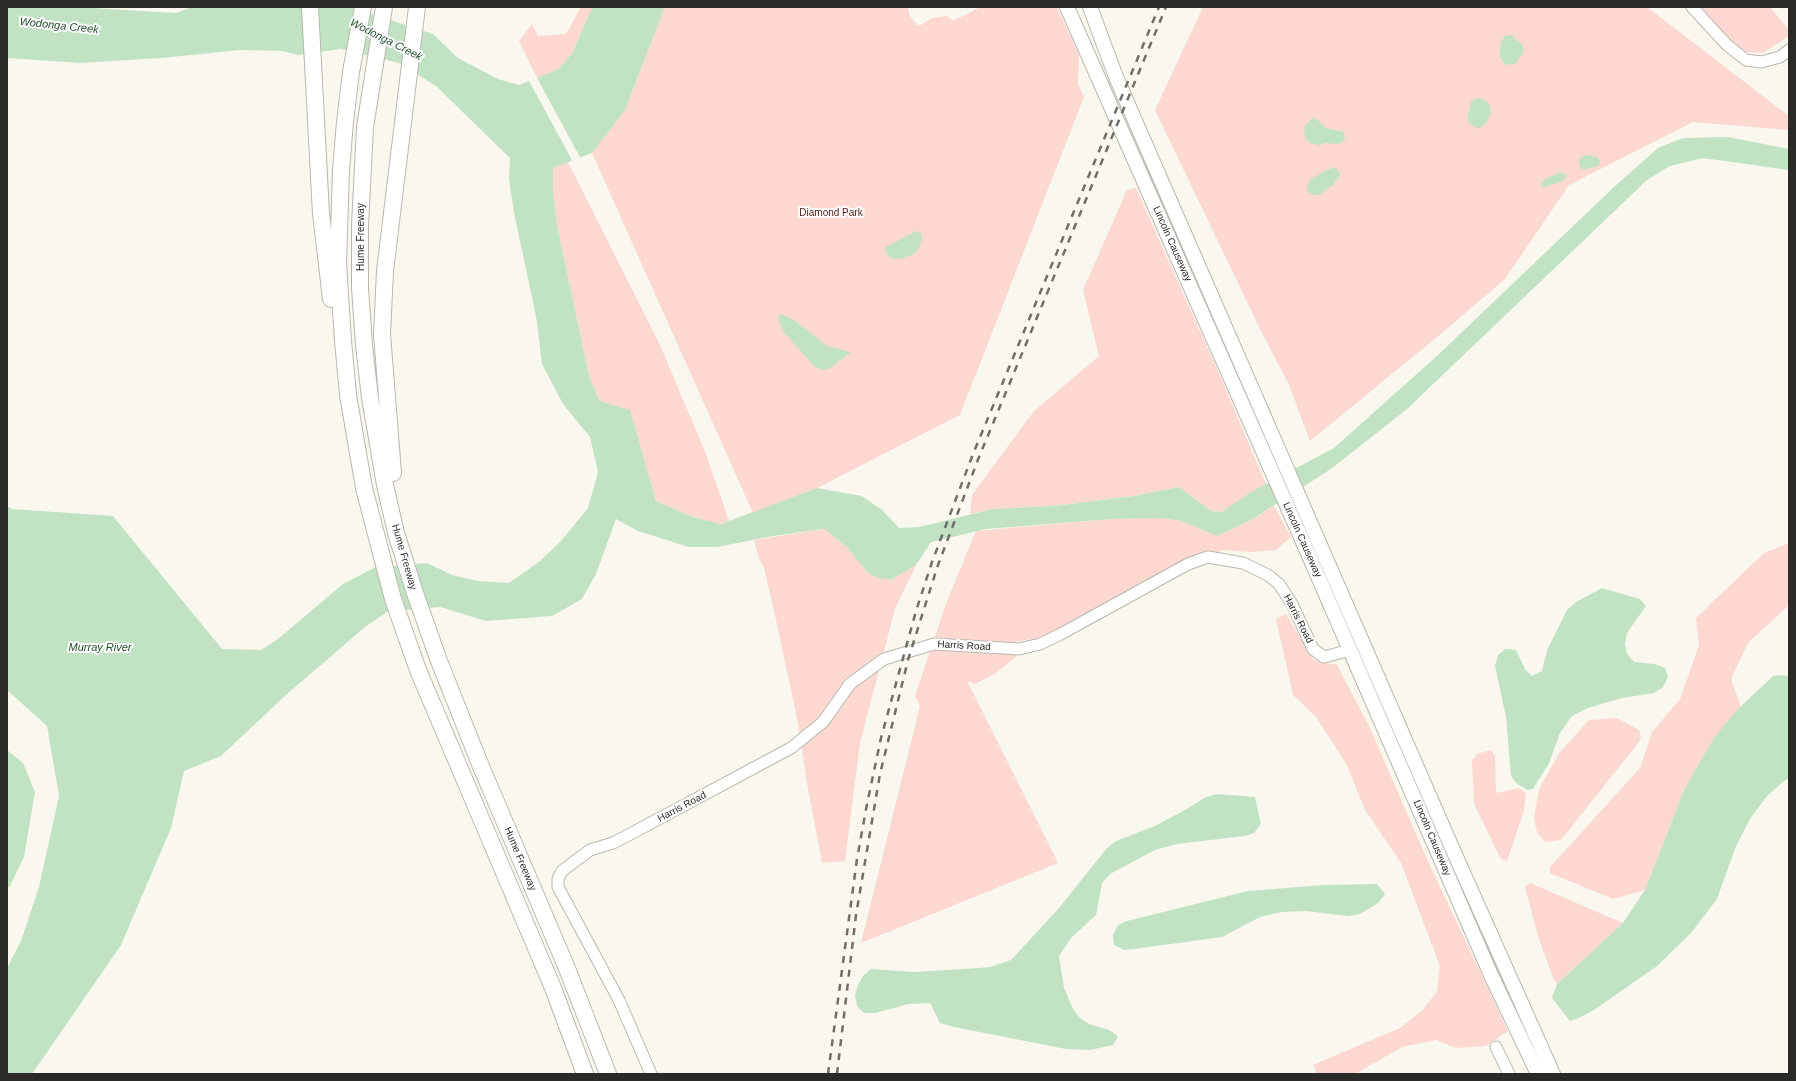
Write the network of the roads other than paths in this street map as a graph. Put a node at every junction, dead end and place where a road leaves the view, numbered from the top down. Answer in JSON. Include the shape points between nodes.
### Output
{"nodes":[{"id":1,"x":310,"y":7,"type":"edge"},
{"id":2,"x":363,"y":7,"type":"edge"},
{"id":3,"x":384,"y":7,"type":"edge"},
{"id":4,"x":417,"y":7,"type":"edge"},
{"id":5,"x":1067,"y":7,"type":"edge"},
{"id":6,"x":1090,"y":7,"type":"edge"},
{"id":7,"x":1692,"y":7,"type":"edge"},
{"id":8,"x":1789,"y":50,"type":"edge"},
{"id":9,"x":348,"y":395,"type":"junction"},
{"id":10,"x":390,"y":484,"type":"junction"},
{"id":11,"x":1364,"y":644,"type":"junction"},
{"id":12,"x":1350,"y":650,"type":"junction"},
{"id":13,"x":1496,"y":1047,"type":"dead end"},
{"id":14,"x":585,"y":1074,"type":"edge"},
{"id":15,"x":608,"y":1074,"type":"edge"},
{"id":16,"x":651,"y":1074,"type":"edge"},
{"id":17,"x":1510,"y":1074,"type":"edge"},
{"id":18,"x":1538,"y":1074,"type":"edge"},
{"id":19,"x":1553,"y":1074,"type":"edge"}],
"edges":[{"from":1,"to":9,"type":"highway","via":[[321,214],[336,342]]},
{"from":2,"to":9,"type":"highway","name":"Hume Freeway","via":[[345,122],[338,218],[339,279]]},
{"from":3,"to":10,"type":"highway","name":"Hume Freeway","via":[[365,127],[360,225],[364,345],[370,398]]},
{"from":4,"to":10,"type":"highway","via":[[388,235],[382,334]]},
{"from":5,"to":12,"type":"main road","name":"Lincoln Causeway"},
{"from":6,"to":11,"type":"main road","name":"Lincoln Causeway","via":[[1116,77]]},
{"from":7,"to":8,"type":"street","via":[[1727,45],[1746,60],[1761,62],[1780,57]]},
{"from":9,"to":14,"type":"highway","name":"Hume Freeway","via":[[364,488],[393,599],[418,670],[534,944]]},
{"from":10,"to":15,"type":"highway","name":"Hume Freeway","via":[[415,593],[439,661]]},
{"from":11,"to":12,"type":"main road"},
{"from":11,"to":19,"type":"main road","name":"Lincoln Causeway"},
{"from":12,"to":16,"type":"street","name":"Harris Road","via":[[1324,657],[1313,649],[1292,604],[1279,584],[1268,575],[1243,563],[1208,558],[1188,564],[1040,644],[1019,649],[934,644],[884,659],[850,684],[823,722],[791,748],[625,837],[590,850],[562,871],[558,887],[619,1000]]},
{"from":12,"to":18,"type":"main road","name":"Lincoln Causeway","via":[[1491,975]]},
{"from":13,"to":17,"type":"street"}]}
